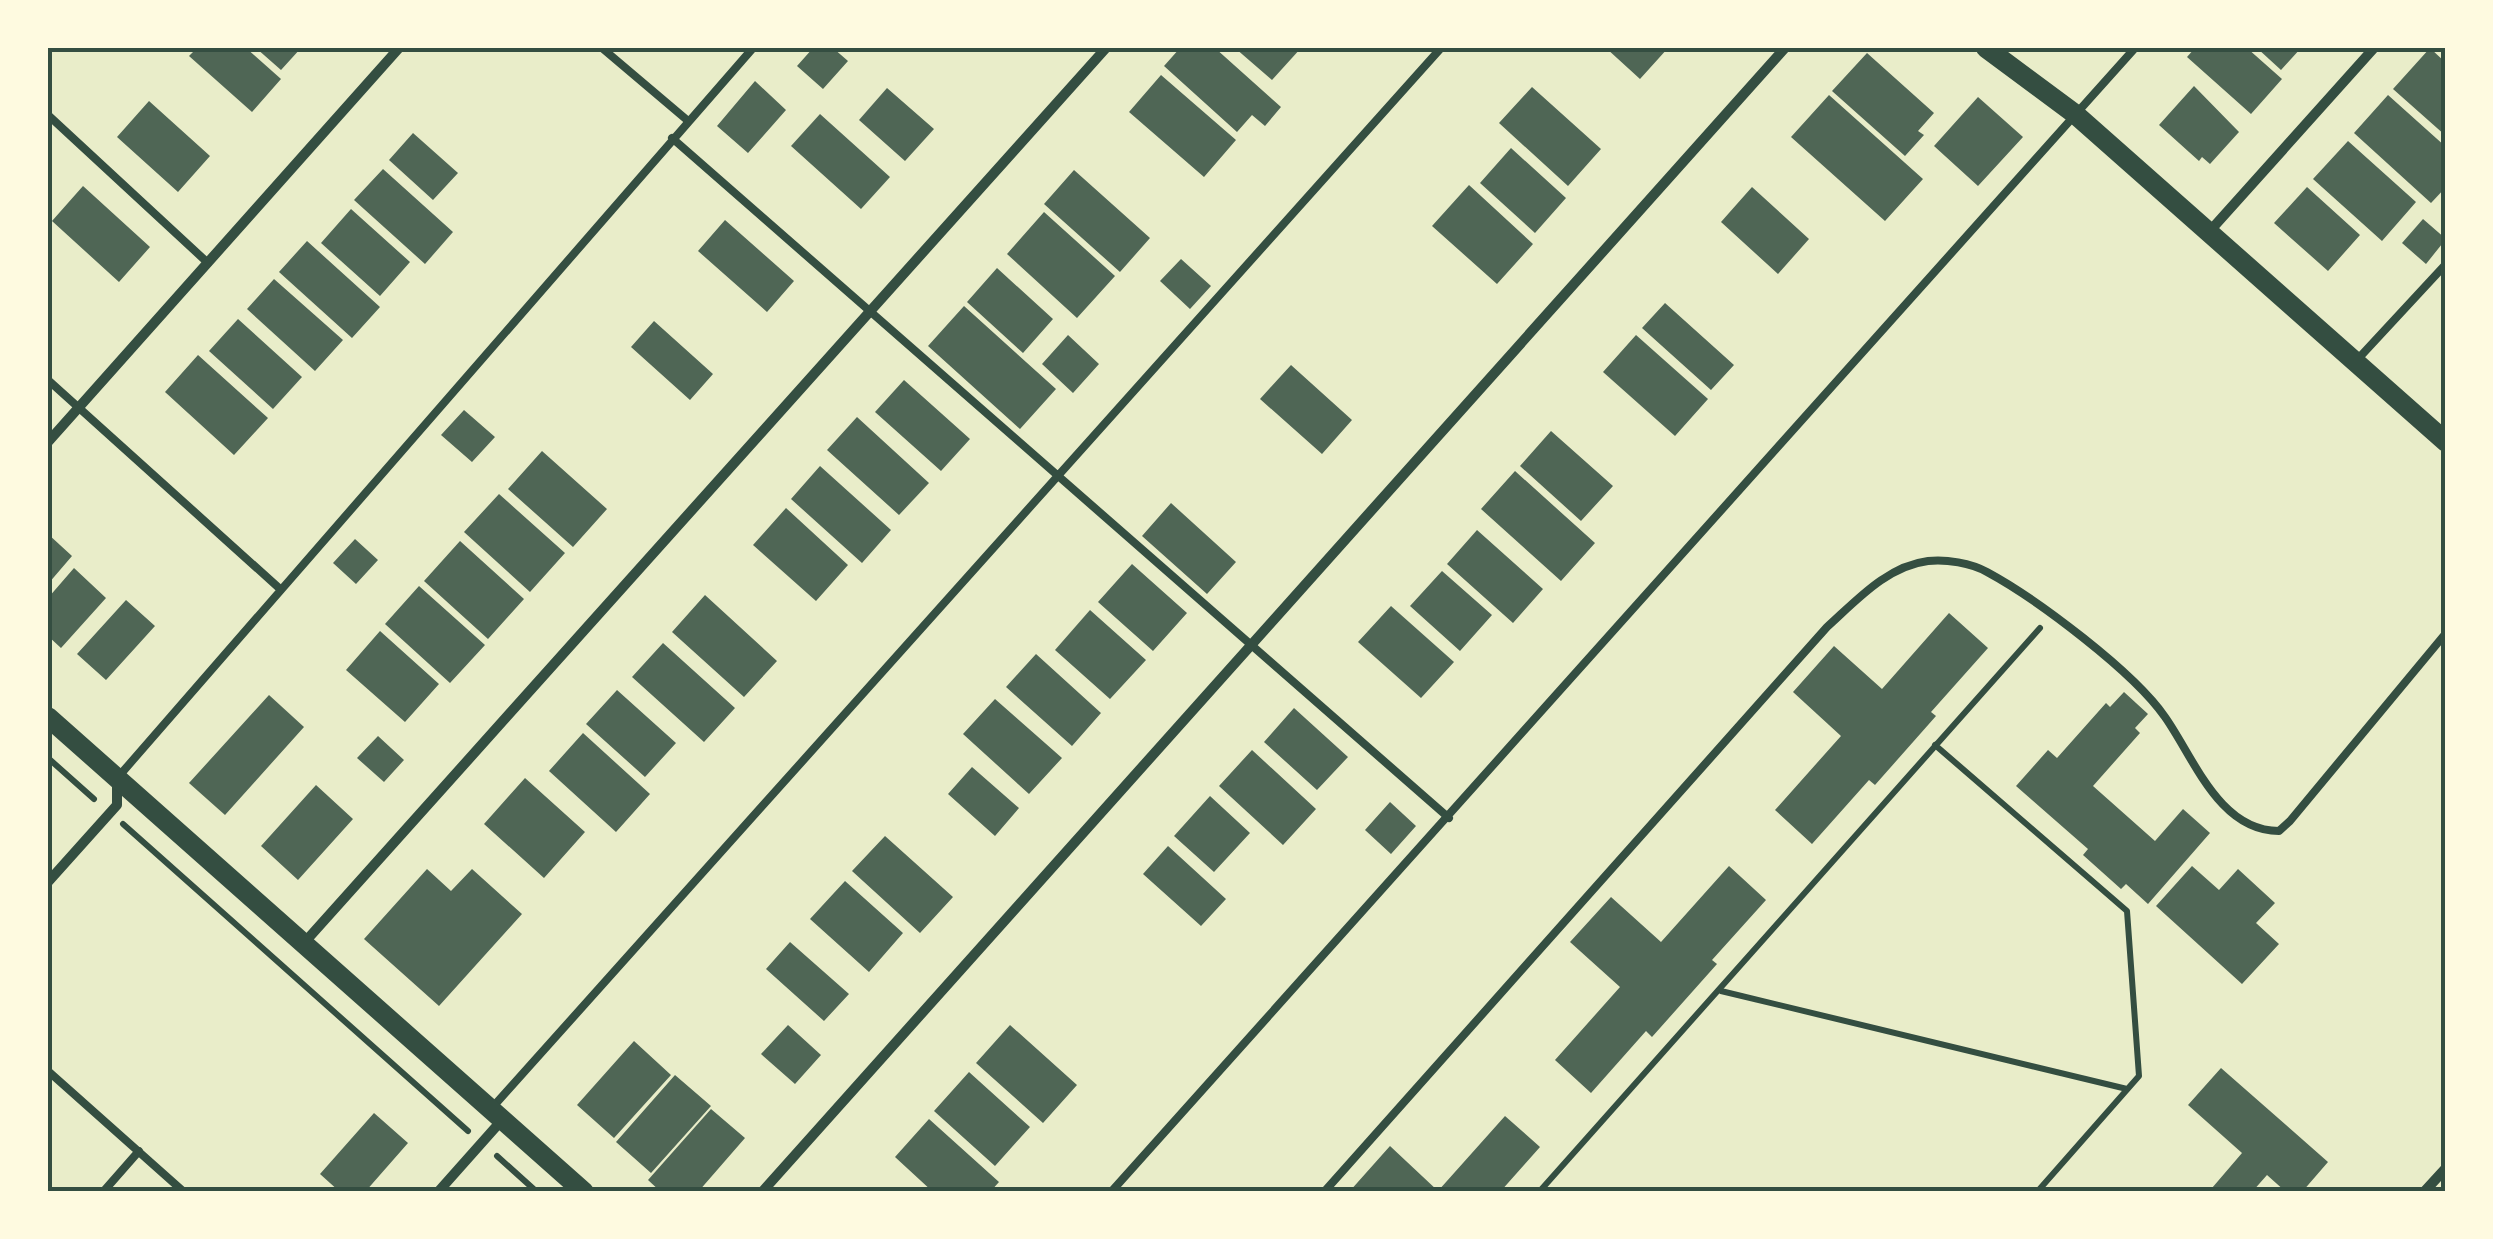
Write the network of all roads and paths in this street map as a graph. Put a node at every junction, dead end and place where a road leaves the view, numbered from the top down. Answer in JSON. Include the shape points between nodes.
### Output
{"nodes":[{"id":1,"x":400,"y":48,"type":"edge"},
{"id":2,"x":602,"y":48,"type":"edge"},
{"id":3,"x":753,"y":48,"type":"edge"},
{"id":4,"x":1106,"y":48,"type":"edge"},
{"id":5,"x":1441,"y":48,"type":"edge"},
{"id":6,"x":1785,"y":48,"type":"edge"},
{"id":7,"x":1986,"y":48,"type":"edge"},
{"id":8,"x":2135,"y":48,"type":"edge"},
{"id":9,"x":2374,"y":48,"type":"edge"},
{"id":10,"x":2075,"y":114,"type":"junction"},
{"id":11,"x":48,"y":115,"type":"edge"},
{"id":12,"x":688,"y":120,"type":"junction"},
{"id":13,"x":672,"y":138,"type":"junction"},
{"id":14,"x":2208,"y":232,"type":"junction"},
{"id":15,"x":208,"y":263,"type":"junction"},
{"id":16,"x":2446,"y":264,"type":"edge"},
{"id":17,"x":870,"y":311,"type":"junction"},
{"id":18,"x":2355,"y":362,"type":"junction"},
{"id":19,"x":48,"y":380,"type":"edge"},
{"id":20,"x":78,"y":407,"type":"junction"},
{"id":21,"x":48,"y":442,"type":"edge"},
{"id":22,"x":2446,"y":442,"type":"edge"},
{"id":23,"x":1060,"y":475,"type":"junction"},
{"id":24,"x":279,"y":588,"type":"junction"},
{"id":25,"x":2051,"y":616,"type":"junction"},
{"id":26,"x":2446,"y":633,"type":"edge"},
{"id":27,"x":1253,"y":643,"type":"junction"},
{"id":28,"x":48,"y":718,"type":"edge"},
{"id":29,"x":1935,"y":745,"type":"junction"},
{"id":30,"x":48,"y":758,"type":"edge"},
{"id":31,"x":117,"y":779,"type":"junction"},
{"id":32,"x":79,"y":786,"type":"dead end"},
{"id":33,"x":1448,"y":818,"type":"junction"},
{"id":34,"x":136,"y":836,"type":"dead end"},
{"id":35,"x":48,"y":882,"type":"edge"},
{"id":36,"x":304,"y":943,"type":"junction"},
{"id":37,"x":1720,"y":990,"type":"junction"},
{"id":38,"x":48,"y":1071,"type":"edge"},
{"id":39,"x":2128,"y":1090,"type":"junction"},
{"id":40,"x":497,"y":1114,"type":"junction"},
{"id":41,"x":464,"y":1127,"type":"dead end"},
{"id":42,"x":139,"y":1151,"type":"junction"},
{"id":43,"x":502,"y":1160,"type":"dead end"},
{"id":44,"x":2446,"y":1168,"type":"edge"},
{"id":45,"x":103,"y":1192,"type":"edge"},
{"id":46,"x":184,"y":1192,"type":"edge"},
{"id":47,"x":438,"y":1192,"type":"edge"},
{"id":48,"x":537,"y":1192,"type":"edge"},
{"id":49,"x":584,"y":1192,"type":"edge"},
{"id":50,"x":762,"y":1192,"type":"edge"},
{"id":51,"x":1111,"y":1192,"type":"edge"},
{"id":52,"x":1324,"y":1192,"type":"edge"},
{"id":53,"x":1539,"y":1192,"type":"edge"},
{"id":54,"x":2036,"y":1192,"type":"edge"},
{"id":55,"x":2424,"y":1192,"type":"edge"}],
"edges":[{"from":1,"to":15,"type":"street"},
{"from":2,"to":12,"type":"lane"},
{"from":3,"to":12,"type":"lane"},
{"from":4,"to":17,"type":"street"},
{"from":5,"to":23,"type":"lane"},
{"from":6,"to":27,"type":"street"},
{"from":7,"to":10,"type":"main road"},
{"from":8,"to":10,"type":"lane"},
{"from":9,"to":14,"type":"street"},
{"from":10,"to":14,"type":"main road"},
{"from":10,"to":33,"type":"lane"},
{"from":11,"to":15,"type":"lane"},
{"from":12,"to":13,"type":"lane"},
{"from":13,"to":17,"type":"lane"},
{"from":13,"to":24,"type":"lane"},
{"from":14,"to":18,"type":"main road"},
{"from":15,"to":20,"type":"street"},
{"from":16,"to":18,"type":"lane"},
{"from":17,"to":23,"type":"lane"},
{"from":17,"to":36,"type":"street"},
{"from":18,"to":22,"type":"main road"},
{"from":19,"to":20,"type":"lane"},
{"from":20,"to":21,"type":"street"},
{"from":20,"to":24,"type":"lane"},
{"from":23,"to":27,"type":"lane"},
{"from":23,"to":40,"type":"lane"},
{"from":24,"to":31,"type":"lane"},
{"from":25,"to":26,"type":"lane","via":[[2148,694],[2217,800],[2265,831],[2290,821]]},
{"from":25,"to":29,"type":"path"},
{"from":25,"to":52,"type":"lane","via":[[1985,570],[1960,563],[1929,560],[1901,567],[1871,588],[1827,627]]},
{"from":27,"to":33,"type":"lane"},
{"from":27,"to":50,"type":"street"},
{"from":28,"to":31,"type":"main road"},
{"from":29,"to":37,"type":"path"},
{"from":29,"to":39,"type":"path","via":[[2127,911],[2139,1076]]},
{"from":30,"to":32,"type":"path"},
{"from":31,"to":35,"type":"street","via":[[116,805]]},
{"from":31,"to":36,"type":"main road"},
{"from":33,"to":51,"type":"lane"},
{"from":34,"to":41,"type":"path"},
{"from":36,"to":40,"type":"main road"},
{"from":37,"to":39,"type":"path"},
{"from":37,"to":53,"type":"path"},
{"from":38,"to":42,"type":"lane"},
{"from":39,"to":54,"type":"path"},
{"from":40,"to":47,"type":"street"},
{"from":40,"to":49,"type":"main road"},
{"from":42,"to":45,"type":"lane"},
{"from":42,"to":46,"type":"lane"},
{"from":43,"to":48,"type":"path"},
{"from":44,"to":55,"type":"street"}]}
